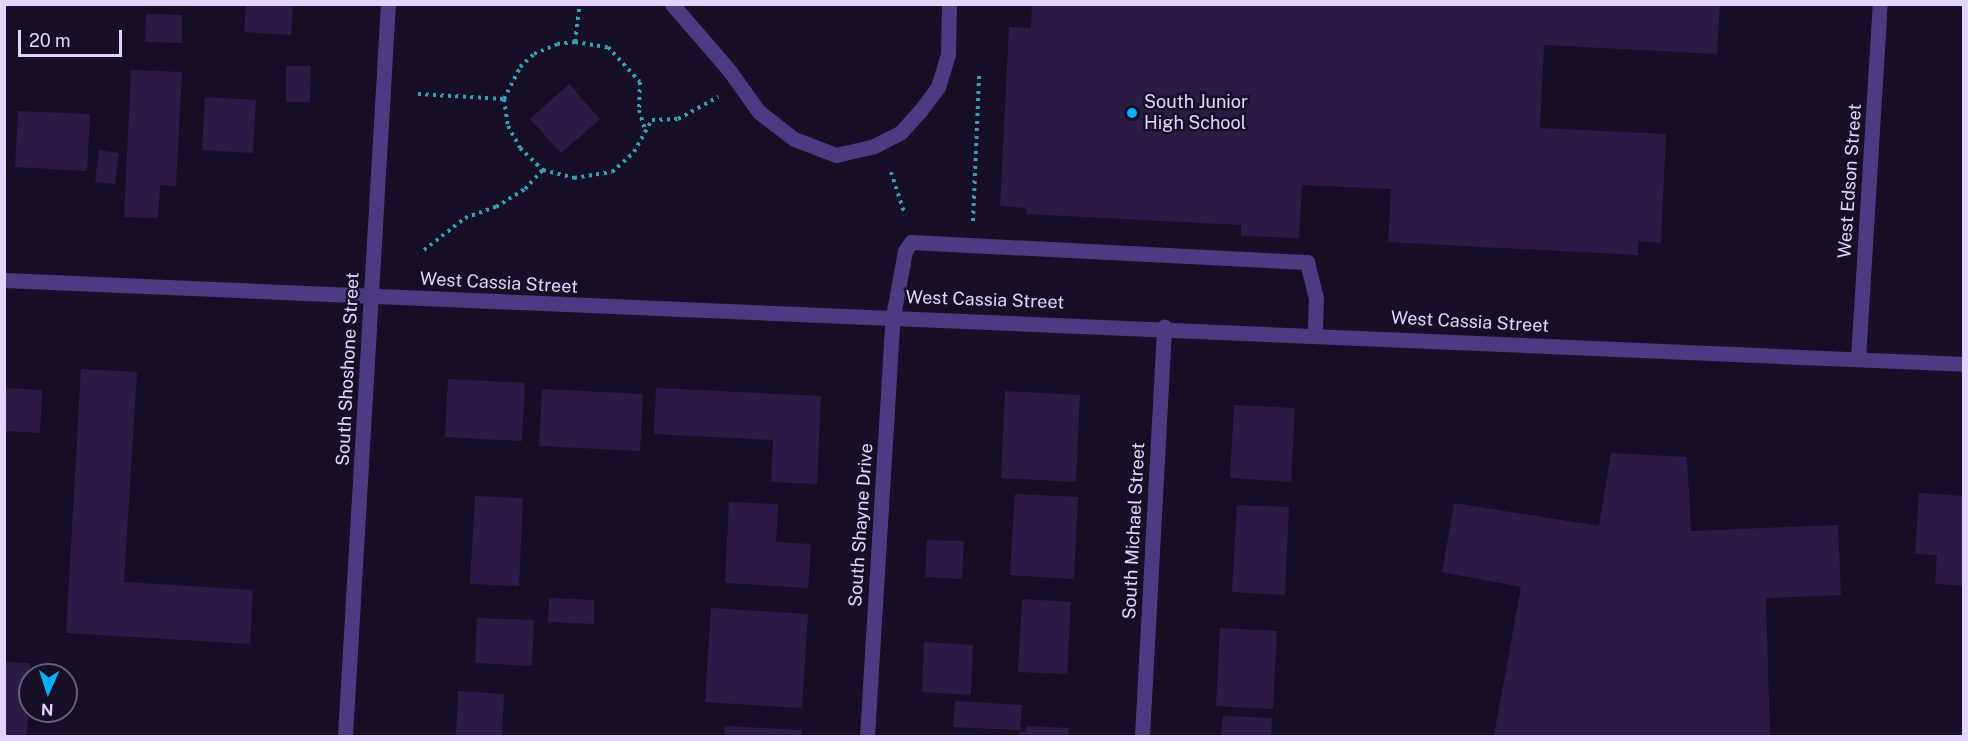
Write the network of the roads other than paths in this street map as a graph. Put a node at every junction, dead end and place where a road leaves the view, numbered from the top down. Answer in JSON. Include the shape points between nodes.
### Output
{"nodes":[{"id":1,"x":388,"y":4,"type":"edge"},
{"id":2,"x":672,"y":4,"type":"edge"},
{"id":3,"x":950,"y":4,"type":"edge"},
{"id":4,"x":1880,"y":4,"type":"edge"},
{"id":5,"x":4,"y":280,"type":"edge"},
{"id":6,"x":372,"y":297,"type":"junction"},
{"id":7,"x":892,"y":316,"type":"junction"},
{"id":8,"x":1164,"y":327,"type":"junction"},
{"id":9,"x":1316,"y":335,"type":"junction"},
{"id":10,"x":1858,"y":359,"type":"junction"},
{"id":11,"x":1964,"y":364,"type":"edge"},
{"id":12,"x":345,"y":736,"type":"edge"},
{"id":13,"x":867,"y":736,"type":"edge"},
{"id":14,"x":1142,"y":736,"type":"edge"}],
"edges":[{"from":1,"to":6,"type":"street","name":"South Shoshone Street"},
{"from":2,"to":3,"type":"street","via":[[759,112],[794,139],[836,155],[874,146],[901,132],[920,111],[938,87],[948,55]]},
{"from":4,"to":10,"type":"street","name":"West Edson Street"},
{"from":5,"to":6,"type":"street","name":"West Cassia Street"},
{"from":6,"to":7,"type":"street","name":"West Cassia Street"},
{"from":6,"to":12,"type":"street","name":"South Shoshone Street"},
{"from":7,"to":8,"type":"street","name":"West Cassia Street"},
{"from":7,"to":9,"type":"street","name":"South Shayne Drive","via":[[905,251],[911,242],[1307,262],[1316,297]]},
{"from":7,"to":13,"type":"street","name":"South Shayne Drive"},
{"from":8,"to":9,"type":"street","name":"West Cassia Street"},
{"from":8,"to":14,"type":"street","name":"South Michael Street"},
{"from":9,"to":10,"type":"street","name":"West Cassia Street"},
{"from":10,"to":11,"type":"street","name":"West Cassia Street"}]}
